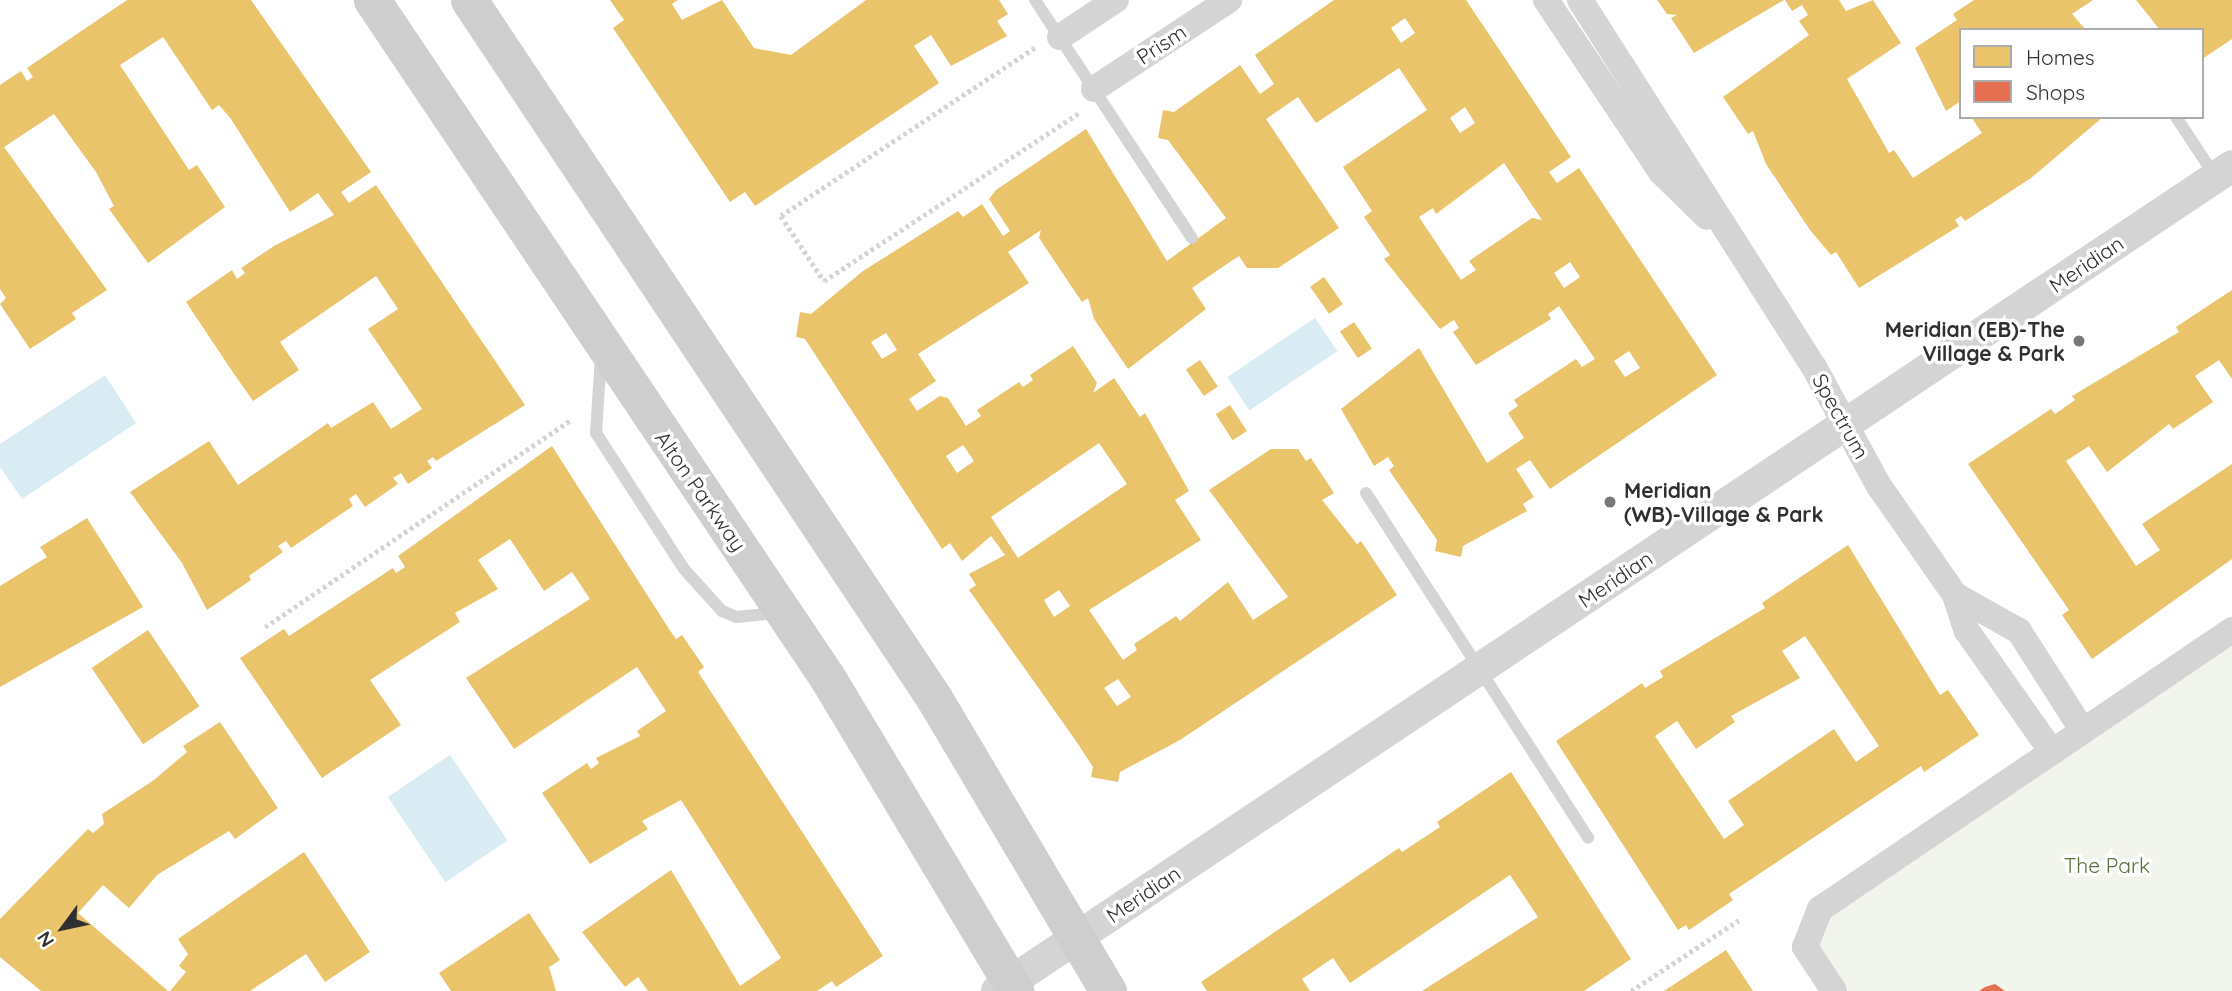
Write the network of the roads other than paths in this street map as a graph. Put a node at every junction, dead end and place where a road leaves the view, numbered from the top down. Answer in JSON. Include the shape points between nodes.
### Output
{"nodes":[{"id":1,"x":372,"y":0,"type":"edge"},
{"id":2,"x":468,"y":0,"type":"edge"},
{"id":3,"x":1035,"y":0,"type":"edge"},
{"id":4,"x":1116,"y":0,"type":"edge"},
{"id":5,"x":1229,"y":0,"type":"edge"},
{"id":6,"x":1546,"y":0,"type":"edge"},
{"id":7,"x":1580,"y":0,"type":"edge"},
{"id":8,"x":1059,"y":36,"type":"junction"},
{"id":9,"x":1097,"y":94,"type":"junction"},
{"id":10,"x":2178,"y":119,"type":"edge"},
{"id":11,"x":2225,"y":177,"type":"edge"},
{"id":12,"x":1726,"y":236,"type":"junction"},
{"id":13,"x":1192,"y":238,"type":"dead end"},
{"id":14,"x":603,"y":343,"type":"junction"},
{"id":15,"x":1846,"y":424,"type":"junction"},
{"id":16,"x":1366,"y":493,"type":"dead end"},
{"id":17,"x":1955,"y":595,"type":"junction"},
{"id":18,"x":785,"y":612,"type":"junction"},
{"id":19,"x":2232,"y":630,"type":"edge"},
{"id":20,"x":1483,"y":667,"type":"junction"},
{"id":21,"x":2083,"y":731,"type":"junction"},
{"id":22,"x":2052,"y":752,"type":"junction"},
{"id":23,"x":1588,"y":838,"type":"dead end"},
{"id":24,"x":1078,"y":937,"type":"junction"},
{"id":25,"x":1008,"y":988,"type":"edge"},
{"id":26,"x":1108,"y":991,"type":"edge"},
{"id":27,"x":1834,"y":991,"type":"edge"}],
"edges":[{"from":1,"to":14,"type":"main road","name":"Alton Parkway"},
{"from":2,"to":24,"type":"main road","via":[[934,698]]},
{"from":3,"to":8,"type":"lane"},
{"from":4,"to":8,"type":"street"},
{"from":5,"to":9,"type":"street","name":"Prism"},
{"from":6,"to":12,"type":"street","name":"Spectrum","via":[[1661,172]]},
{"from":7,"to":12,"type":"street","name":"Spectrum","via":[[1684,157]]},
{"from":8,"to":9,"type":"lane"},
{"from":9,"to":13,"type":"lane"},
{"from":10,"to":11,"type":"lane"},
{"from":11,"to":15,"type":"street","name":"Meridian"},
{"from":12,"to":15,"type":"street","name":"Spectrum"},
{"from":14,"to":18,"type":"main road","name":"Alton Parkway"},
{"from":14,"to":18,"type":"lane","via":[[596,433],[684,569],[722,611],[736,617]]},
{"from":15,"to":17,"type":"street","name":"Spectrum","via":[[1879,486]]},
{"from":15,"to":20,"type":"street","name":"Meridian"},
{"from":16,"to":20,"type":"lane"},
{"from":17,"to":21,"type":"street","name":"Spectrum","via":[[2018,631]]},
{"from":17,"to":22,"type":"street","name":"Spectrum","via":[[1967,631]]},
{"from":18,"to":25,"type":"main road","name":"Alton Parkway","via":[[895,784]]},
{"from":19,"to":21,"type":"street"},
{"from":20,"to":23,"type":"lane"},
{"from":20,"to":24,"type":"street","name":"Meridian"},
{"from":21,"to":22,"type":"street"},
{"from":22,"to":27,"type":"street","via":[[1820,909],[1805,947]]},
{"from":24,"to":25,"type":"street","name":"Meridian"},
{"from":24,"to":26,"type":"main road"}]}
